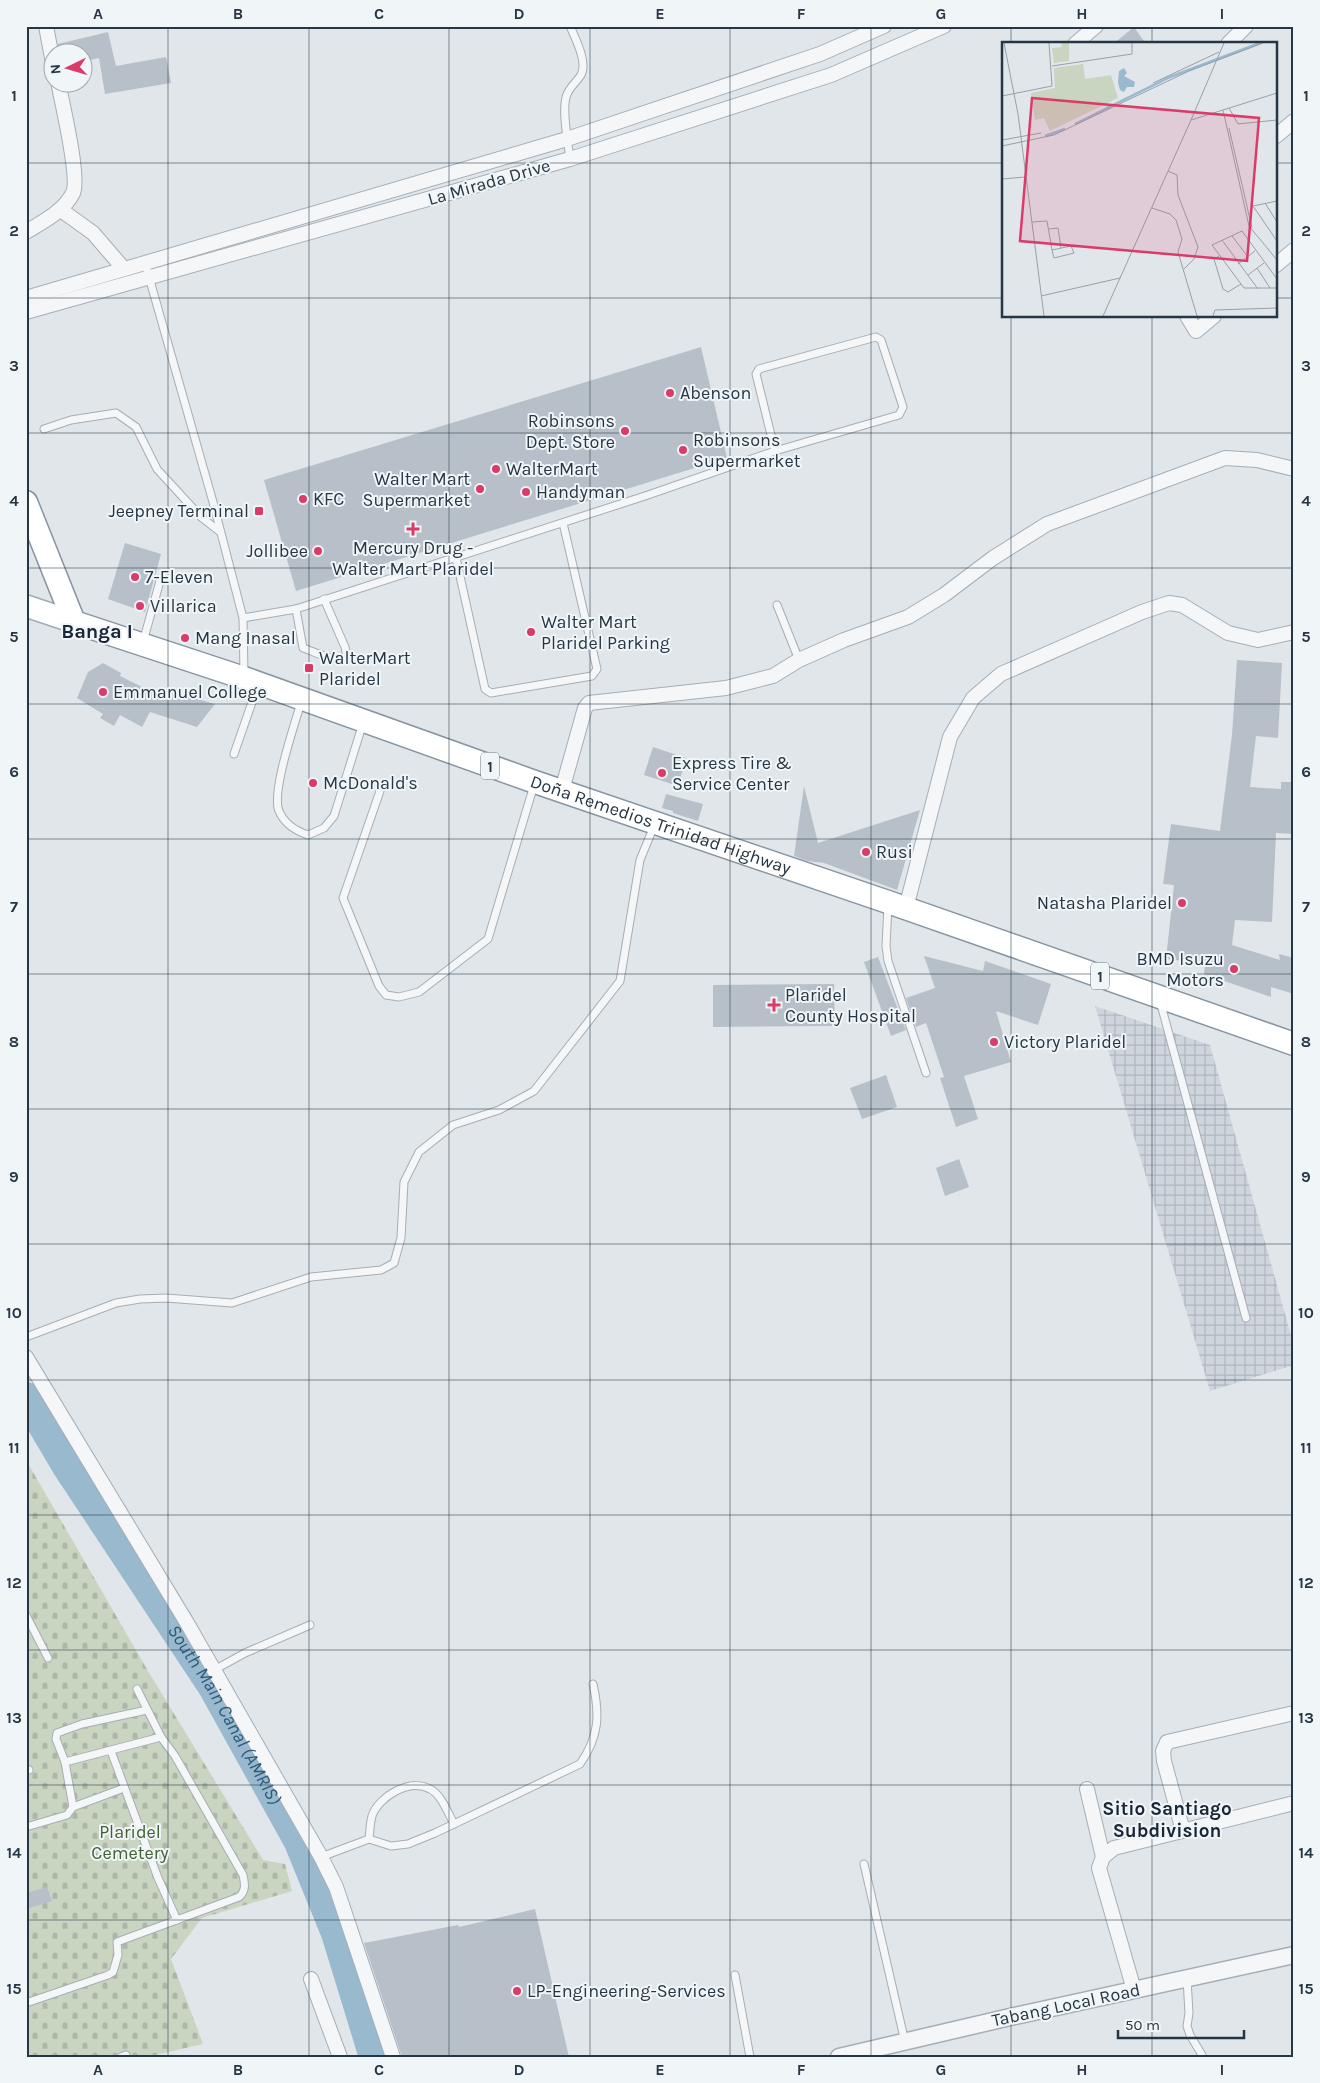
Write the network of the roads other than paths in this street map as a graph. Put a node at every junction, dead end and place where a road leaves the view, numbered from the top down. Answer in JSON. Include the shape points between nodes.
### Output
{"nodes":[{"id":1,"x":46,"y":26,"type":"edge"},
{"id":2,"x":570,"y":26,"type":"edge"},
{"id":3,"x":884,"y":26,"type":"edge"},
{"id":4,"x":944,"y":26,"type":"edge"},
{"id":5,"x":1096,"y":26,"type":"edge"},
{"id":6,"x":1246,"y":26,"type":"edge"},
{"id":7,"x":49,"y":42,"type":"edge"},
{"id":8,"x":1077,"y":42,"type":"edge"},
{"id":9,"x":1230,"y":42,"type":"edge"},
{"id":10,"x":759,"y":75,"type":"junction"},
{"id":11,"x":60,"y":92,"type":"edge"},
{"id":12,"x":766,"y":96,"type":"junction"},
{"id":13,"x":1294,"y":121,"type":"edge"},
{"id":14,"x":1278,"y":134,"type":"edge"},
{"id":15,"x":567,"y":140,"type":"junction"},
{"id":16,"x":570,"y":159,"type":"junction"},
{"id":17,"x":61,"y":210,"type":"junction"},
{"id":18,"x":26,"y":232,"type":"edge"},
{"id":19,"x":1293,"y":252,"type":"edge"},
{"id":20,"x":145,"y":263,"type":"junction"},
{"id":21,"x":1278,"y":263,"type":"edge"},
{"id":22,"x":124,"y":269,"type":"junction"},
{"id":23,"x":150,"y":278,"type":"junction"},
{"id":24,"x":26,"y":298,"type":"edge"},
{"id":25,"x":26,"y":312,"type":"edge"},
{"id":26,"x":1188,"y":318,"type":"edge"},
{"id":27,"x":1212,"y":318,"type":"edge"},
{"id":28,"x":44,"y":429,"type":"dead end"},
{"id":29,"x":775,"y":451,"type":"junction"},
{"id":30,"x":1294,"y":469,"type":"edge"},
{"id":31,"x":26,"y":502,"type":"edge"},
{"id":32,"x":563,"y":523,"type":"junction"},
{"id":33,"x":219,"y":532,"type":"junction"},
{"id":34,"x":456,"y":558,"type":"junction"},
{"id":35,"x":160,"y":581,"type":"dead end"},
{"id":36,"x":324,"y":599,"type":"junction"},
{"id":37,"x":777,"y":605,"type":"dead end"},
{"id":38,"x":26,"y":606,"type":"edge"},
{"id":39,"x":296,"y":609,"type":"junction"},
{"id":40,"x":243,"y":618,"type":"junction"},
{"id":41,"x":74,"y":622,"type":"junction"},
{"id":42,"x":1294,"y":632,"type":"edge"},
{"id":43,"x":142,"y":645,"type":"junction"},
{"id":44,"x":799,"y":660,"type":"junction"},
{"id":45,"x":251,"y":681,"type":"junction"},
{"id":46,"x":302,"y":699,"type":"junction"},
{"id":47,"x":364,"y":721,"type":"junction"},
{"id":48,"x":234,"y":754,"type":"dead end"},
{"id":49,"x":535,"y":782,"type":"junction"},
{"id":50,"x":562,"y":790,"type":"junction"},
{"id":51,"x":380,"y":791,"type":"dead end"},
{"id":52,"x":656,"y":822,"type":"junction"},
{"id":53,"x":897,"y":905,"type":"junction"},
{"id":54,"x":1158,"y":997,"type":"junction"},
{"id":55,"x":1294,"y":1044,"type":"edge"},
{"id":56,"x":926,"y":1073,"type":"dead end"},
{"id":57,"x":1246,"y":1318,"type":"dead end"},
{"id":58,"x":26,"y":1337,"type":"edge"},
{"id":59,"x":26,"y":1357,"type":"edge"},
{"id":60,"x":26,"y":1615,"type":"edge"},
{"id":61,"x":310,"y":1625,"type":"dead end"},
{"id":62,"x":48,"y":1658,"type":"dead end"},
{"id":63,"x":214,"y":1670,"type":"junction"},
{"id":64,"x":593,"y":1684,"type":"dead end"},
{"id":65,"x":138,"y":1689,"type":"dead end"},
{"id":66,"x":147,"y":1710,"type":"junction"},
{"id":67,"x":1294,"y":1713,"type":"edge"},
{"id":68,"x":162,"y":1737,"type":"junction"},
{"id":69,"x":111,"y":1750,"type":"junction"},
{"id":70,"x":65,"y":1762,"type":"junction"},
{"id":71,"x":124,"y":1788,"type":"junction"},
{"id":72,"x":1087,"y":1788,"type":"dead end"},
{"id":73,"x":1294,"y":1804,"type":"edge"},
{"id":74,"x":74,"y":1807,"type":"junction"},
{"id":75,"x":454,"y":1824,"type":"junction"},
{"id":76,"x":26,"y":1827,"type":"edge"},
{"id":77,"x":1183,"y":1831,"type":"junction"},
{"id":78,"x":369,"y":1839,"type":"junction"},
{"id":79,"x":321,"y":1857,"type":"junction"},
{"id":80,"x":1103,"y":1857,"type":"junction"},
{"id":81,"x":864,"y":1864,"type":"dead end"},
{"id":82,"x":177,"y":1920,"type":"junction"},
{"id":83,"x":1294,"y":1955,"type":"edge"},
{"id":84,"x":735,"y":1975,"type":"dead end"},
{"id":85,"x":311,"y":1979,"type":"dead end"},
{"id":86,"x":1187,"y":1979,"type":"junction"},
{"id":87,"x":1134,"y":1990,"type":"junction"},
{"id":88,"x":26,"y":2002,"type":"edge"},
{"id":89,"x":905,"y":2042,"type":"junction"},
{"id":90,"x":1202,"y":2055,"type":"dead end"},
{"id":91,"x":340,"y":2057,"type":"edge"},
{"id":92,"x":393,"y":2057,"type":"edge"},
{"id":93,"x":750,"y":2057,"type":"edge"},
{"id":94,"x":839,"y":2057,"type":"edge"}],
"edges":[{"from":1,"to":7,"type":"street"},
{"from":2,"to":15,"type":"lane","via":[[583,63],[582,74],[572,84],[566,98]]},
{"from":3,"to":10,"type":"street","name":"La Mirada Drive","via":[[820,54]]},
{"from":4,"to":12,"type":"street","name":"La Mirada Drive","via":[[830,75]]},
{"from":5,"to":8,"type":"street"},
{"from":6,"to":9,"type":"street"},
{"from":10,"to":12,"type":"street"},
{"from":10,"to":15,"type":"street","name":"La Mirada Drive"},
{"from":11,"to":17,"type":"street","via":[[72,150],[74,191]]},
{"from":12,"to":16,"type":"street","name":"La Mirada Drive"},
{"from":13,"to":14,"type":"street"},
{"from":15,"to":16,"type":"lane"},
{"from":15,"to":20,"type":"street","name":"La Mirada Drive"},
{"from":16,"to":23,"type":"street","name":"La Mirada Drive"},
{"from":17,"to":18,"type":"street"},
{"from":17,"to":22,"type":"street","via":[[93,233]]},
{"from":19,"to":21,"type":"street"},
{"from":20,"to":22,"type":"street","name":"La Mirada Drive"},
{"from":20,"to":23,"type":"lane"},
{"from":22,"to":24,"type":"street","name":"La Mirada Drive"},
{"from":23,"to":25,"type":"street","name":"La Mirada Drive"},
{"from":23,"to":33,"type":"lane"},
{"from":26,"to":27,"type":"street","via":[[1196,331]]},
{"from":28,"to":33,"type":"lane","via":[[71,420],[116,413],[136,427],[157,470]]},
{"from":29,"to":29,"type":"lane","via":[[899,415],[903,408],[881,340],[876,337],[760,369],[756,374]]},
{"from":29,"to":32,"type":"lane"},
{"from":30,"to":44,"type":"street","via":[[1257,460],[1225,458],[1047,524],[908,617]]},
{"from":31,"to":41,"type":"highway"},
{"from":32,"to":34,"type":"lane"},
{"from":32,"to":34,"type":"lane","via":[[597,669],[592,676],[491,692],[485,689]]},
{"from":33,"to":40,"type":"lane"},
{"from":34,"to":36,"type":"lane"},
{"from":35,"to":43,"type":"lane"},
{"from":36,"to":39,"type":"lane"},
{"from":36,"to":39,"type":"lane","via":[[345,647],[347,656],[342,659],[304,648]]},
{"from":37,"to":44,"type":"lane"},
{"from":38,"to":41,"type":"main road","name":"Doña Remedios Trinidad Highway","number":"1"},
{"from":39,"to":40,"type":"lane"},
{"from":40,"to":45,"type":"lane"},
{"from":41,"to":43,"type":"highway","name":"Doña Remedios Trinidad Highway","number":"1"},
{"from":42,"to":53,"type":"street","via":[[1258,640],[1228,633],[1182,605],[1169,603],[1001,674],[973,698],[950,737]]},
{"from":43,"to":45,"type":"highway","name":"Doña Remedios Trinidad Highway","number":"1"},
{"from":44,"to":50,"type":"street","via":[[773,676],[726,688],[589,704],[585,708]]},
{"from":45,"to":46,"type":"highway","name":"Doña Remedios Trinidad Highway","number":"1"},
{"from":45,"to":48,"type":"lane"},
{"from":46,"to":47,"type":"highway","name":"Doña Remedios Trinidad Highway","number":"1"},
{"from":46,"to":47,"type":"lane","via":[[277,792],[279,810],[288,823],[308,835],[324,828],[334,816]]},
{"from":47,"to":49,"type":"highway","name":"Doña Remedios Trinidad Highway","number":"1"},
{"from":49,"to":50,"type":"highway","name":"Doña Remedios Trinidad Highway","number":"1"},
{"from":49,"to":51,"type":"lane","via":[[488,939],[419,992],[399,997],[386,995],[379,986],[343,898]]},
{"from":50,"to":52,"type":"highway","name":"Doña Remedios Trinidad Highway","number":"1"},
{"from":52,"to":53,"type":"highway","name":"Doña Remedios Trinidad Highway","number":"1"},
{"from":52,"to":58,"type":"lane","via":[[640,860],[620,981],[534,1091],[499,1110],[453,1125],[418,1152],[404,1182],[401,1238],[394,1263],[381,1270],[311,1277],[232,1303],[166,1298],[116,1303]]},
{"from":53,"to":54,"type":"highway","name":"Doña Remedios Trinidad Highway","number":"1"},
{"from":53,"to":56,"type":"lane","via":[[886,946],[888,961]]},
{"from":54,"to":55,"type":"highway","name":"Doña Remedios Trinidad Highway","number":"1"},
{"from":54,"to":57,"type":"lane"},
{"from":59,"to":63,"type":"street"},
{"from":60,"to":62,"type":"lane"},
{"from":61,"to":63,"type":"lane"},
{"from":63,"to":79,"type":"street"},
{"from":64,"to":75,"type":"lane","via":[[596,1732],[580,1764]]},
{"from":65,"to":66,"type":"lane"},
{"from":66,"to":68,"type":"lane"},
{"from":66,"to":70,"type":"lane","via":[[82,1724],[57,1733],[56,1739]]},
{"from":67,"to":77,"type":"street","via":[[1167,1742],[1163,1751],[1164,1761]]},
{"from":68,"to":69,"type":"lane"},
{"from":68,"to":82,"type":"lane","via":[[243,1875],[245,1886],[239,1897]]},
{"from":69,"to":70,"type":"lane"},
{"from":69,"to":71,"type":"lane"},
{"from":70,"to":74,"type":"lane"},
{"from":71,"to":74,"type":"lane"},
{"from":71,"to":82,"type":"lane"},
{"from":72,"to":80,"type":"street"},
{"from":73,"to":77,"type":"street"},
{"from":74,"to":76,"type":"lane","via":[[67,1815]]},
{"from":75,"to":78,"type":"lane","via":[[408,1844],[391,1846]]},
{"from":75,"to":78,"type":"lane","via":[[437,1794],[430,1789],[408,1786],[388,1795],[375,1809]]},
{"from":77,"to":80,"type":"street","via":[[1114,1848]]},
{"from":78,"to":79,"type":"lane"},
{"from":79,"to":92,"type":"street","via":[[336,1887]]},
{"from":80,"to":87,"type":"street","via":[[1099,1868],[1103,1886]]},
{"from":81,"to":89,"type":"lane"},
{"from":82,"to":88,"type":"lane","via":[[117,1942],[117,1963],[108,1975]]},
{"from":83,"to":86,"type":"street","name":"Tabang Local Road"},
{"from":84,"to":93,"type":"lane"},
{"from":85,"to":91,"type":"street"},
{"from":86,"to":87,"type":"street","name":"Tabang Local Road"},
{"from":86,"to":90,"type":"lane","via":[[1187,2026]]},
{"from":87,"to":89,"type":"street","name":"Tabang Local Road"},
{"from":89,"to":94,"type":"street","name":"Tabang Local Road"}]}
